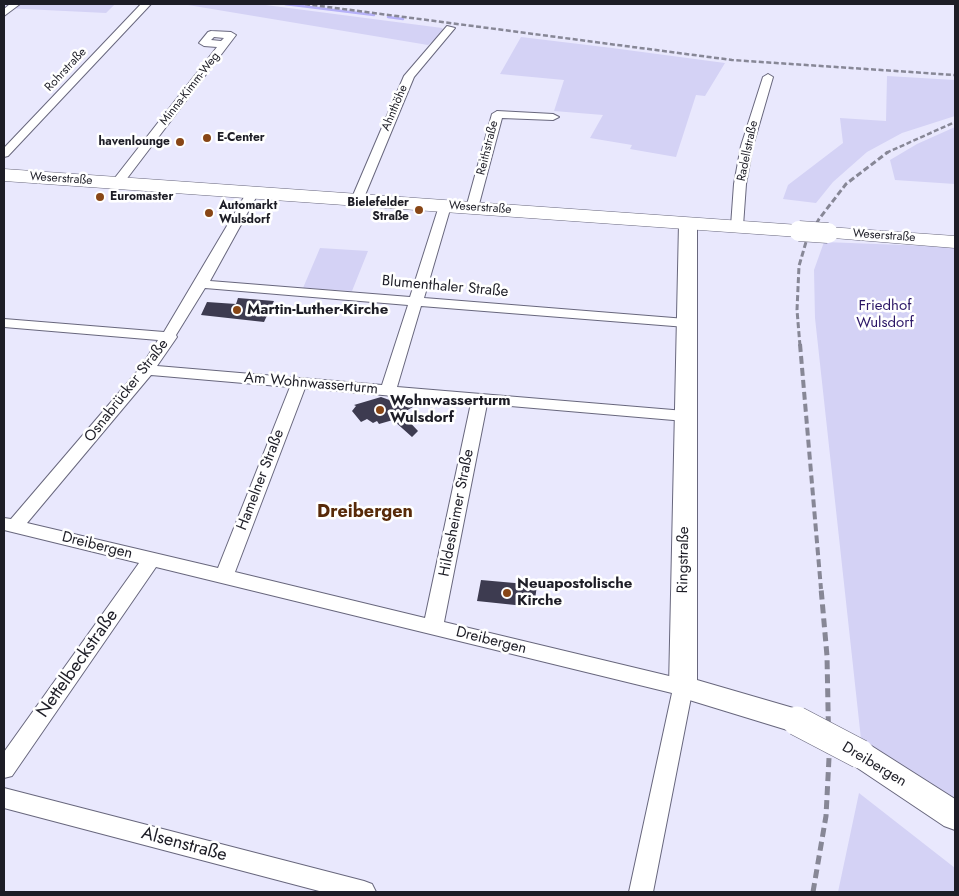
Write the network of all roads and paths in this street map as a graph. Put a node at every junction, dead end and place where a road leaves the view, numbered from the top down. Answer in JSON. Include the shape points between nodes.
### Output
{"nodes":[{"id":1,"x":15,"y":4,"type":"edge"},
{"id":2,"x":146,"y":4,"type":"edge"},
{"id":3,"x":4,"y":13,"type":"edge"},
{"id":4,"x":450,"y":28,"type":"dead end"},
{"id":5,"x":224,"y":44,"type":"dead end"},
{"id":6,"x":768,"y":77,"type":"dead end"},
{"id":7,"x":553,"y":118,"type":"dead end"},
{"id":8,"x":4,"y":154,"type":"edge"},
{"id":9,"x":4,"y":175,"type":"edge"},
{"id":10,"x":118,"y":182,"type":"junction"},
{"id":11,"x":253,"y":192,"type":"junction"},
{"id":12,"x":357,"y":200,"type":"junction"},
{"id":13,"x":445,"y":206,"type":"junction"},
{"id":14,"x":472,"y":208,"type":"junction"},
{"id":15,"x":688,"y":223,"type":"junction"},
{"id":16,"x":737,"y":226,"type":"junction"},
{"id":17,"x":955,"y":242,"type":"edge"},
{"id":18,"x":201,"y":284,"type":"junction"},
{"id":19,"x":417,"y":300,"type":"junction"},
{"id":20,"x":4,"y":323,"type":"edge"},
{"id":21,"x":686,"y":323,"type":"junction"},
{"id":22,"x":170,"y":337,"type":"junction"},
{"id":23,"x":147,"y":370,"type":"junction"},
{"id":24,"x":299,"y":383,"type":"junction"},
{"id":25,"x":388,"y":391,"type":"junction"},
{"id":26,"x":480,"y":398,"type":"junction"},
{"id":27,"x":685,"y":416,"type":"junction"},
{"id":28,"x":9,"y":525,"type":"edge"},
{"id":29,"x":152,"y":559,"type":"junction"},
{"id":30,"x":224,"y":576,"type":"junction"},
{"id":31,"x":433,"y":627,"type":"junction"},
{"id":32,"x":683,"y":687,"type":"junction"},
{"id":33,"x":4,"y":769,"type":"edge"},
{"id":34,"x":4,"y":798,"type":"edge"},
{"id":35,"x":955,"y":816,"type":"edge"},
{"id":36,"x":364,"y":892,"type":"edge"},
{"id":37,"x":641,"y":892,"type":"edge"}],
"edges":[{"from":1,"to":3,"type":"street"},
{"from":2,"to":8,"type":"street","name":"Rohrstraße"},
{"from":4,"to":12,"type":"street","name":"Ahnthöhe","via":[[408,76]]},
{"from":5,"to":10,"type":"street","name":"Minna-Kimm-Weg"},
{"from":6,"to":16,"type":"street","name":"Radellstraße","via":[[747,146]]},
{"from":7,"to":14,"type":"street","name":"Reithstraße","via":[[496,114]]},
{"from":9,"to":10,"type":"main road","name":"Weserstraße"},
{"from":10,"to":11,"type":"main road","name":"Weserstraße"},
{"from":11,"to":12,"type":"main road","name":"Weserstraße"},
{"from":11,"to":18,"type":"street","name":"Osnabrücker Straße"},
{"from":12,"to":13,"type":"main road","name":"Weserstraße"},
{"from":13,"to":14,"type":"main road","name":"Weserstraße"},
{"from":13,"to":19,"type":"street"},
{"from":14,"to":15,"type":"main road","name":"Weserstraße"},
{"from":15,"to":16,"type":"main road","name":"Weserstraße"},
{"from":15,"to":21,"type":"street","name":"Ringstraße"},
{"from":16,"to":17,"type":"main road","name":"Weserstraße","bridge":true},
{"from":18,"to":19,"type":"street","name":"Blumenthaler Straße"},
{"from":18,"to":22,"type":"street","name":"Osnabrücker Straße"},
{"from":19,"to":21,"type":"street","name":"Blumenthaler Straße"},
{"from":19,"to":25,"type":"street"},
{"from":20,"to":22,"type":"street"},
{"from":21,"to":27,"type":"street","name":"Ringstraße"},
{"from":22,"to":23,"type":"street","name":"Osnabrücker Straße"},
{"from":23,"to":24,"type":"street","name":"Am Wohnwasserturm"},
{"from":23,"to":28,"type":"street","name":"Osnabrücker Straße"},
{"from":24,"to":25,"type":"street","name":"Am Wohnwasserturm"},
{"from":24,"to":30,"type":"street","name":"Hamelner Straße"},
{"from":25,"to":26,"type":"street","name":"Am Wohnwasserturm"},
{"from":26,"to":27,"type":"street","name":"Am Wohnwasserturm"},
{"from":26,"to":31,"type":"street","name":"Hildesheimer Straße"},
{"from":27,"to":32,"type":"street","name":"Ringstraße"},
{"from":28,"to":29,"type":"street","name":"Dreibergen"},
{"from":29,"to":30,"type":"street","name":"Dreibergen"},
{"from":29,"to":33,"type":"street","name":"Nettelbeckstraße"},
{"from":30,"to":31,"type":"street","name":"Dreibergen"},
{"from":31,"to":32,"type":"street","name":"Dreibergen"},
{"from":32,"to":35,"type":"street","name":"Dreibergen","bridge":true,"via":[[797,720],[860,754]]},
{"from":32,"to":37,"type":"street","name":"Ringstraße"},
{"from":34,"to":36,"type":"street","name":"Alsenstraße"}]}
